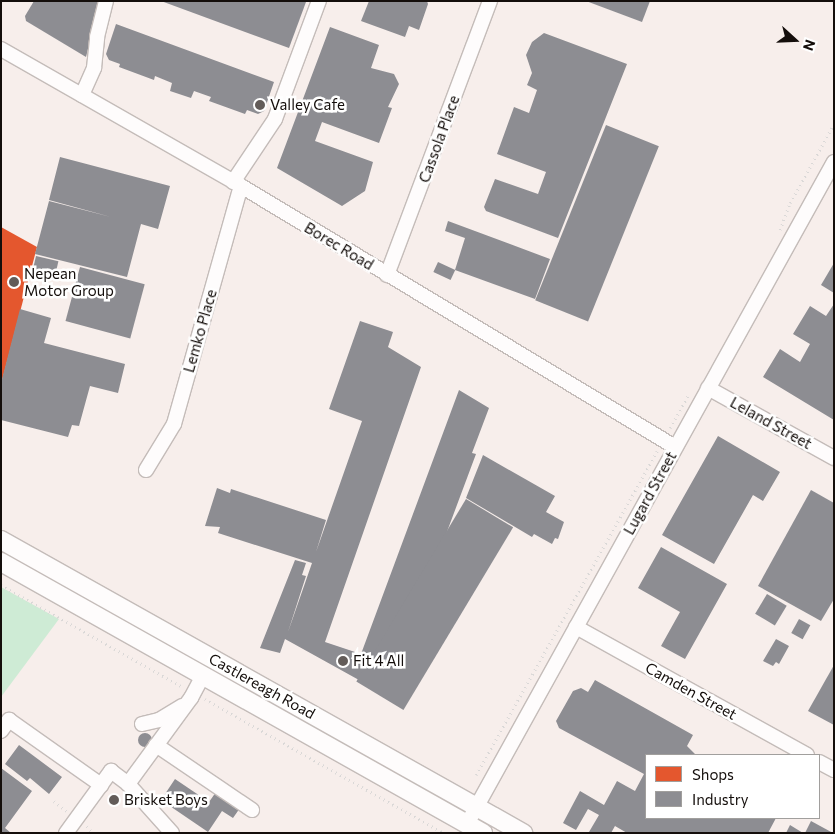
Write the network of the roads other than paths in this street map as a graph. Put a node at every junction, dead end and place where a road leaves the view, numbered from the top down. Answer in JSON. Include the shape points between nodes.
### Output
{"nodes":[{"id":1,"x":106,"y":1,"type":"edge"},
{"id":2,"x":319,"y":1,"type":"edge"},
{"id":3,"x":490,"y":1,"type":"edge"},
{"id":4,"x":1,"y":49,"type":"edge"},
{"id":5,"x":82,"y":95,"type":"junction"},
{"id":6,"x":834,"y":162,"type":"edge"},
{"id":7,"x":237,"y":184,"type":"junction"},
{"id":8,"x":387,"y":275,"type":"junction"},
{"id":9,"x":708,"y":388,"type":"junction"},
{"id":10,"x":675,"y":447,"type":"junction"},
{"id":11,"x":834,"y":458,"type":"edge"},
{"id":12,"x":146,"y":470,"type":"dead end"},
{"id":13,"x":1,"y":540,"type":"edge"},
{"id":14,"x":1,"y":562,"type":"edge"},
{"id":15,"x":576,"y":627,"type":"junction"},
{"id":16,"x":203,"y":675,"type":"junction"},
{"id":17,"x":191,"y":698,"type":"junction"},
{"id":18,"x":142,"y":724,"type":"dead end"},
{"id":19,"x":1,"y":731,"type":"edge"},
{"id":20,"x":156,"y":746,"type":"junction"},
{"id":21,"x":804,"y":754,"type":"edge"},
{"id":22,"x":820,"y":763,"type":"edge"},
{"id":23,"x":834,"y":770,"type":"edge"},
{"id":24,"x":128,"y":784,"type":"junction"},
{"id":25,"x":101,"y":785,"type":"junction"},
{"id":26,"x":476,"y":806,"type":"junction"},
{"id":27,"x":252,"y":810,"type":"dead end"},
{"id":28,"x":467,"y":824,"type":"junction"},
{"id":29,"x":66,"y":833,"type":"edge"},
{"id":30,"x":172,"y":833,"type":"edge"},
{"id":31,"x":483,"y":833,"type":"edge"},
{"id":32,"x":523,"y":833,"type":"edge"}],
"edges":[{"from":1,"to":5,"type":"street","via":[[97,37],[94,68]]},
{"from":2,"to":7,"type":"street","name":"Lemko Place","via":[[275,119]]},
{"from":3,"to":8,"type":"street","name":"Cassola Place"},
{"from":4,"to":5,"type":"street","name":"Borec Road"},
{"from":5,"to":7,"type":"street","name":"Borec Road"},
{"from":6,"to":9,"type":"street","name":"Lugard Street"},
{"from":7,"to":8,"type":"street","name":"Borec Road"},
{"from":7,"to":12,"type":"street","name":"Lemko Place","via":[[174,424]]},
{"from":8,"to":10,"type":"street","name":"Borec Road"},
{"from":9,"to":10,"type":"street","name":"Lugard Street"},
{"from":9,"to":11,"type":"street","name":"Leland Street"},
{"from":10,"to":15,"type":"street","name":"Lugard Street"},
{"from":13,"to":26,"type":"main road","name":"Castlereagh Road"},
{"from":14,"to":16,"type":"main road","name":"Castlereagh Road"},
{"from":15,"to":21,"type":"street","name":"Camden Street"},
{"from":15,"to":26,"type":"street","name":"Lugard Street"},
{"from":16,"to":17,"type":"street"},
{"from":16,"to":28,"type":"main road","name":"Castlereagh Road"},
{"from":17,"to":18,"type":"street","via":[[160,720]]},
{"from":17,"to":20,"type":"street"},
{"from":19,"to":25,"type":"street","via":[[9,720]]},
{"from":20,"to":24,"type":"street"},
{"from":20,"to":27,"type":"street"},
{"from":22,"to":23,"type":"street"},
{"from":24,"to":25,"type":"street","via":[[111,771]]},
{"from":24,"to":30,"type":"street"},
{"from":25,"to":29,"type":"street"},
{"from":26,"to":28,"type":"street","name":"Lugard Street"},
{"from":26,"to":32,"type":"main road","name":"Castlereagh Road"},
{"from":28,"to":31,"type":"main road","name":"Castlereagh Road"}]}
